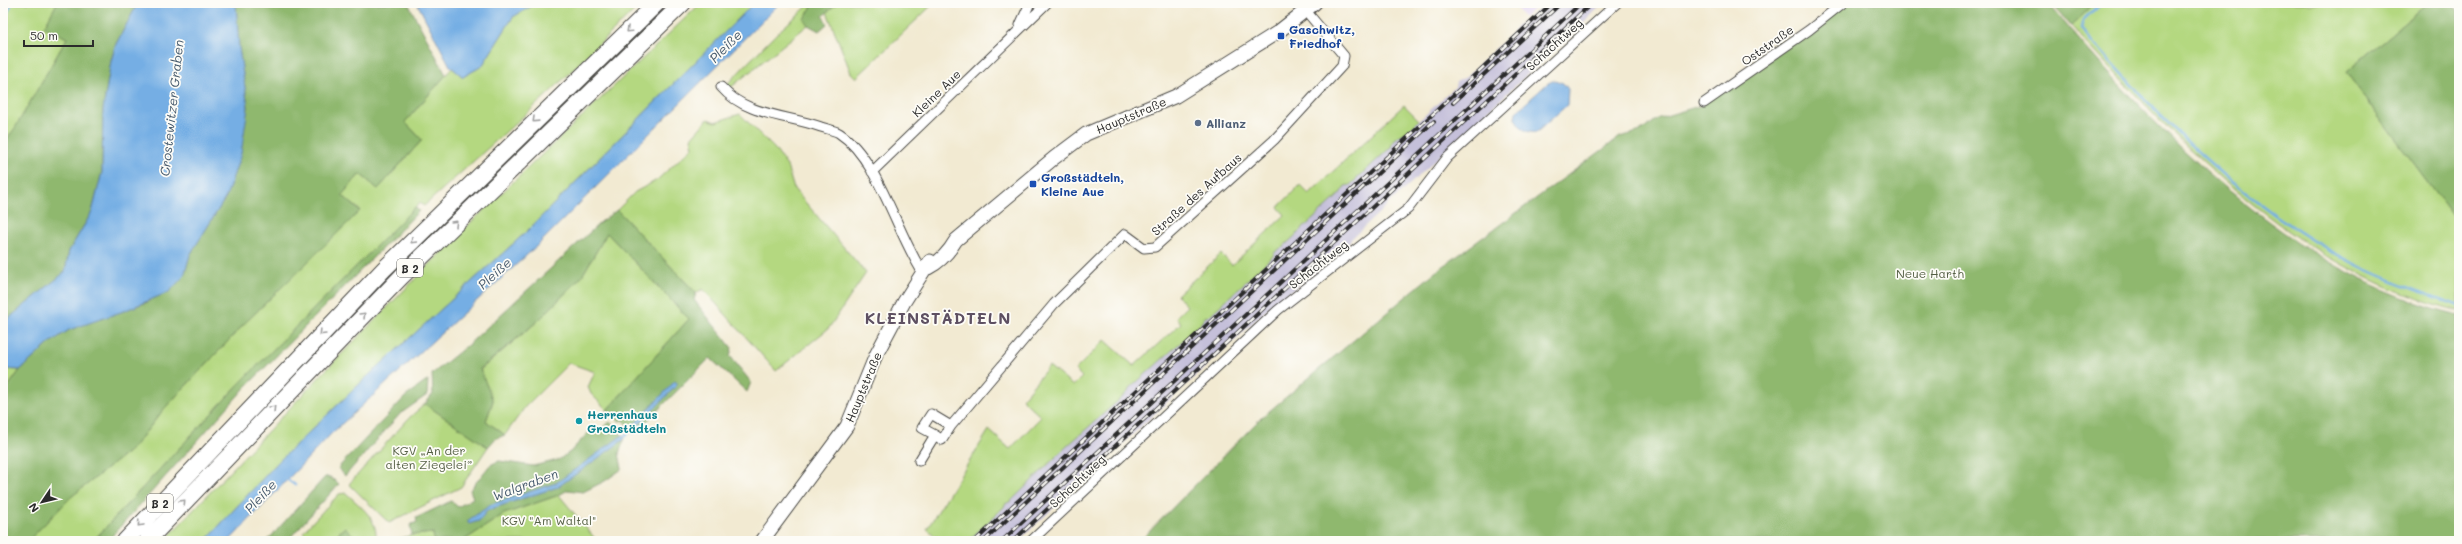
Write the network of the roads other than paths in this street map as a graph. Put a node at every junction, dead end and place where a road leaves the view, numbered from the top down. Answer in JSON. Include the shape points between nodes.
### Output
{"nodes":[{"id":1,"x":657,"y":3,"type":"edge"},
{"id":2,"x":682,"y":3,"type":"edge"},
{"id":3,"x":1030,"y":3,"type":"edge"},
{"id":4,"x":1047,"y":3,"type":"edge"},
{"id":5,"x":1617,"y":3,"type":"edge"},
{"id":6,"x":1843,"y":3,"type":"edge"},
{"id":7,"x":1311,"y":7,"type":"edge"},
{"id":8,"x":1017,"y":32,"type":"junction"},
{"id":9,"x":721,"y":87,"type":"dead end"},
{"id":10,"x":1704,"y":103,"type":"dead end"},
{"id":11,"x":872,"y":172,"type":"junction"},
{"id":12,"x":925,"y":270,"type":"junction"},
{"id":13,"x":951,"y":426,"type":"junction"},
{"id":14,"x":935,"y":435,"type":"junction"},
{"id":15,"x":919,"y":462,"type":"dead end"},
{"id":16,"x":125,"y":541,"type":"edge"},
{"id":17,"x":147,"y":541,"type":"edge"},
{"id":18,"x":762,"y":541,"type":"edge"},
{"id":19,"x":1030,"y":541,"type":"edge"}],
"edges":[{"from":1,"to":16,"type":"highway","number":"B 2","one_way":true,"via":[[384,269]]},
{"from":17,"to":2,"type":"highway","number":"B 2","one_way":true,"via":[[401,277]]},
{"from":3,"to":8,"type":"street","name":"Kleine Aue"},
{"from":4,"to":8,"type":"street","name":"Kleine Aue"},
{"from":5,"to":19,"type":"street","name":"Schachtweg","via":[[1447,158],[1408,209],[1278,310]]},
{"from":6,"to":10,"type":"street","name":"Oststraße","via":[[1809,30]]},
{"from":7,"to":12,"type":"main road","name":"Hauptstraße","via":[[1278,32],[1176,96],[1080,138],[956,240],[948,252]]},
{"from":7,"to":13,"type":"street","name":"Straße des Aufbaus","via":[[1344,56],[1342,66],[1278,136],[1155,246],[1144,248],[1125,234],[1054,304]]},
{"from":8,"to":11,"type":"street","name":"Kleine Aue"},
{"from":9,"to":11,"type":"street","via":[[729,96],[751,108],[838,133],[858,152]]},
{"from":11,"to":12,"type":"street"},
{"from":12,"to":18,"type":"main road","name":"Hauptstraße","via":[[904,302],[876,356],[847,426]]},
{"from":13,"to":14,"type":"street","name":"Straße des Aufbaus","via":[[942,440]]},
{"from":13,"to":14,"type":"street","via":[[931,414],[922,428]]},
{"from":14,"to":15,"type":"street"}]}
